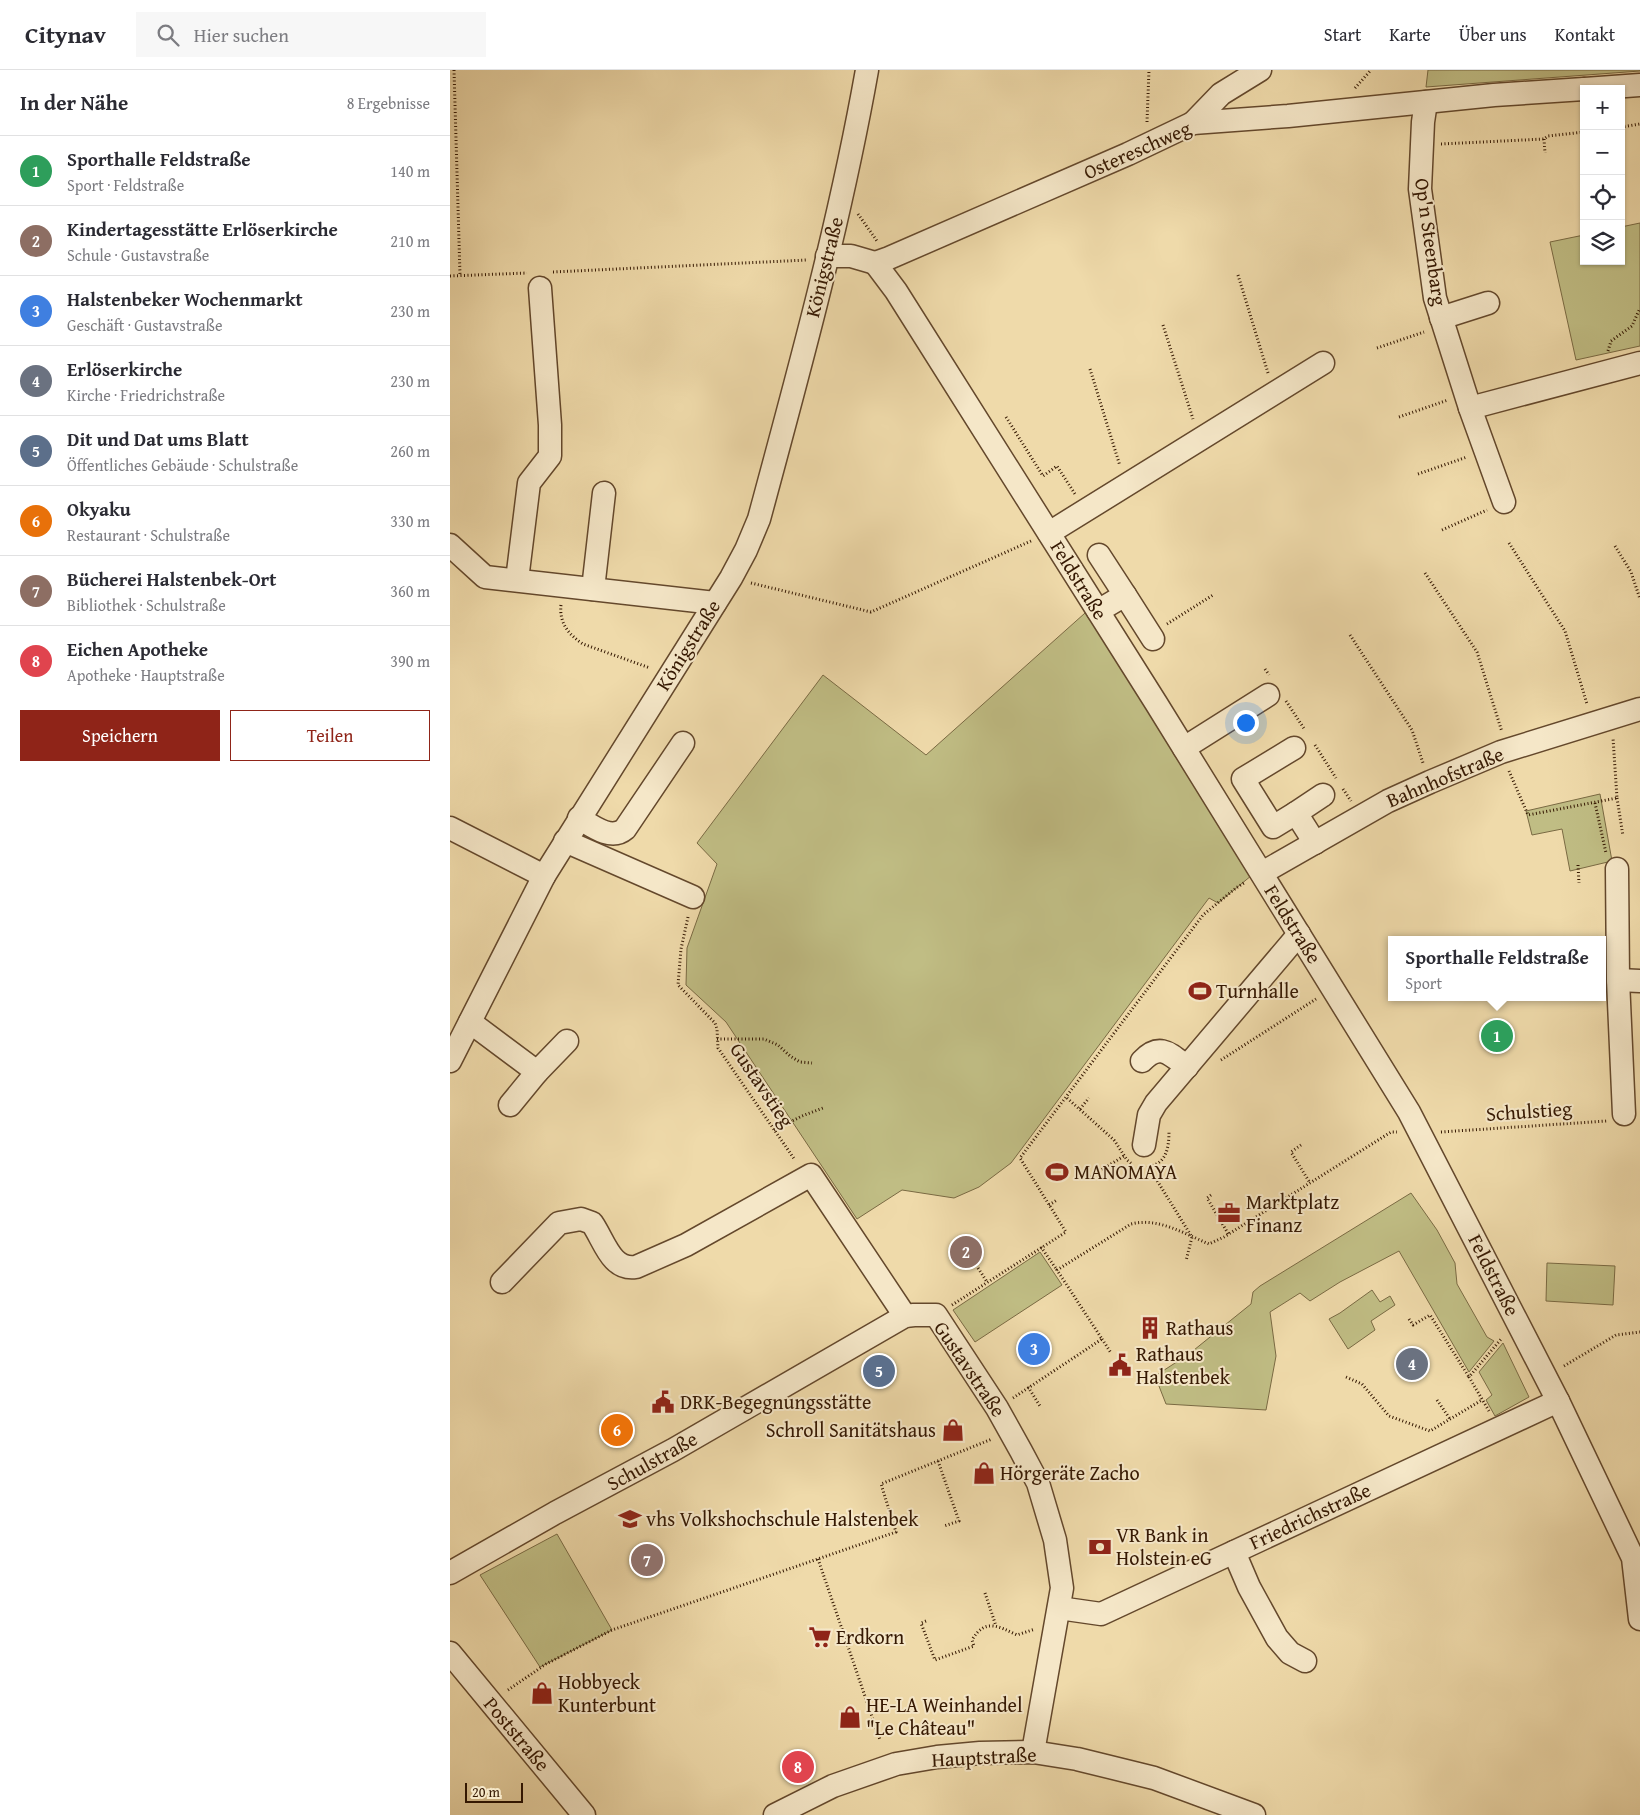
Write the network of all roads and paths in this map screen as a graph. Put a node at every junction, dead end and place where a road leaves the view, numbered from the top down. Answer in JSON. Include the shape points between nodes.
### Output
{"nodes":[{"id":1,"x":454,"y":70,"type":"edge"},
{"id":2,"x":867,"y":70,"type":"edge"},
{"id":3,"x":1149,"y":70,"type":"edge"},
{"id":4,"x":1260,"y":70,"type":"edge"},
{"id":5,"x":1640,"y":84,"type":"edge"},
{"id":6,"x":1625,"y":85,"type":"edge"},
{"id":7,"x":1580,"y":89,"type":"edge"},
{"id":8,"x":1426,"y":102,"type":"junction"},
{"id":9,"x":1193,"y":123,"type":"junction"},
{"id":10,"x":1640,"y":124,"type":"edge"},
{"id":11,"x":1625,"y":126,"type":"edge"},
{"id":12,"x":1580,"y":132,"type":"edge"},
{"id":13,"x":1544,"y":139,"type":"junction"},
{"id":14,"x":1147,"y":145,"type":"junction"},
{"id":15,"x":1422,"y":145,"type":"junction"},
{"id":16,"x":1545,"y":153,"type":"dead end"},
{"id":17,"x":842,"y":193,"type":"junction"},
{"id":18,"x":827,"y":256,"type":"junction"},
{"id":19,"x":882,"y":261,"type":"junction"},
{"id":20,"x":460,"y":275,"type":"junction"},
{"id":21,"x":1238,"y":275,"type":"dead end"},
{"id":22,"x":450,"y":276,"type":"edge"},
{"id":23,"x":539,"y":277,"type":"junction"},
{"id":24,"x":1488,"y":303,"type":"dead end"},
{"id":25,"x":1640,"y":308,"type":"edge"},
{"id":26,"x":1442,"y":322,"type":"junction"},
{"id":27,"x":1163,"y":325,"type":"dead end"},
{"id":28,"x":1377,"y":348,"type":"dead end"},
{"id":29,"x":1323,"y":363,"type":"dead end"},
{"id":30,"x":1640,"y":363,"type":"edge"},
{"id":31,"x":1090,"y":369,"type":"dead end"},
{"id":32,"x":1607,"y":372,"type":"junction"},
{"id":33,"x":1274,"y":393,"type":"junction"},
{"id":34,"x":1467,"y":401,"type":"junction"},
{"id":35,"x":1006,"y":417,"type":"dead end"},
{"id":36,"x":1399,"y":417,"type":"dead end"},
{"id":37,"x":1200,"y":439,"type":"junction"},
{"id":38,"x":1485,"y":450,"type":"junction"},
{"id":39,"x":1418,"y":474,"type":"dead end"},
{"id":40,"x":1126,"y":486,"type":"junction"},
{"id":41,"x":604,"y":493,"type":"dead end"},
{"id":42,"x":1504,"y":502,"type":"joint"},
{"id":43,"x":1086,"y":510,"type":"junction"},
{"id":44,"x":1442,"y":530,"type":"dead end"},
{"id":45,"x":1049,"y":533,"type":"junction"},
{"id":46,"x":1509,"y":543,"type":"dead end"},
{"id":47,"x":450,"y":545,"type":"edge"},
{"id":48,"x":1615,"y":546,"type":"dead end"},
{"id":49,"x":1099,"y":555,"type":"dead end"},
{"id":50,"x":1425,"y":573,"type":"dead end"},
{"id":51,"x":731,"y":578,"type":"junction"},
{"id":52,"x":517,"y":580,"type":"junction"},
{"id":53,"x":564,"y":586,"type":"junction"},
{"id":54,"x":593,"y":589,"type":"junction"},
{"id":55,"x":1125,"y":595,"type":"junction"},
{"id":56,"x":1213,"y":595,"type":"dead end"},
{"id":57,"x":1640,"y":600,"type":"edge"},
{"id":58,"x":715,"y":603,"type":"junction"},
{"id":59,"x":1098,"y":611,"type":"junction"},
{"id":60,"x":1350,"y":635,"type":"dead end"},
{"id":61,"x":1151,"y":637,"type":"joint"},
{"id":62,"x":669,"y":675,"type":"junction"},
{"id":63,"x":1268,"y":696,"type":"dead end"},
{"id":64,"x":1640,"y":709,"type":"edge"},
{"id":65,"x":1602,"y":721,"type":"junction"},
{"id":66,"x":683,"y":743,"type":"dead end"},
{"id":67,"x":1184,"y":748,"type":"junction"},
{"id":68,"x":1294,"y":748,"type":"dead end"},
{"id":69,"x":1504,"y":750,"type":"junction"},
{"id":70,"x":1430,"y":782,"type":"junction"},
{"id":71,"x":1323,"y":795,"type":"dead end"},
{"id":72,"x":1616,"y":798,"type":"junction"},
{"id":73,"x":1595,"y":803,"type":"junction"},
{"id":74,"x":1296,"y":813,"type":"junction"},
{"id":75,"x":579,"y":818,"type":"junction"},
{"id":76,"x":450,"y":828,"type":"edge"},
{"id":77,"x":1623,"y":836,"type":"dead end"},
{"id":78,"x":565,"y":841,"type":"junction"},
{"id":79,"x":1315,"y":843,"type":"junction"},
{"id":80,"x":1578,"y":865,"type":"dead end"},
{"id":81,"x":1617,"y":869,"type":"joint"},
{"id":82,"x":1262,"y":873,"type":"junction"},
{"id":83,"x":544,"y":876,"type":"junction"},
{"id":84,"x":1579,"y":883,"type":"dead end"},
{"id":85,"x":692,"y":897,"type":"joint"},
{"id":86,"x":1300,"y":934,"type":"junction"},
{"id":87,"x":1629,"y":980,"type":"edge"},
{"id":88,"x":1333,"y":988,"type":"junction"},
{"id":89,"x":470,"y":1022,"type":"junction"},
{"id":90,"x":717,"y":1039,"type":"junction"},
{"id":91,"x":567,"y":1041,"type":"dead end"},
{"id":92,"x":1220,"y":1060,"type":"dead end"},
{"id":93,"x":450,"y":1061,"type":"edge"},
{"id":94,"x":1142,"y":1061,"type":"dead end"},
{"id":95,"x":812,"y":1064,"type":"dead end"},
{"id":96,"x":1187,"y":1067,"type":"junction"},
{"id":97,"x":537,"y":1072,"type":"junction"},
{"id":98,"x":1089,"y":1098,"type":"dead end"},
{"id":99,"x":510,"y":1105,"type":"dead end"},
{"id":100,"x":823,"y":1108,"type":"dead end"},
{"id":101,"x":1080,"y":1110,"type":"dead end"},
{"id":102,"x":1620,"y":1118,"type":"joint"},
{"id":103,"x":1169,"y":1126,"type":"dead end"},
{"id":104,"x":774,"y":1130,"type":"junction"},
{"id":105,"x":1420,"y":1134,"type":"junction"},
{"id":106,"x":1302,"y":1146,"type":"dead end"},
{"id":107,"x":1124,"y":1156,"type":"dead end"},
{"id":108,"x":1146,"y":1156,"type":"joint"},
{"id":109,"x":811,"y":1175,"type":"junction"},
{"id":110,"x":1090,"y":1177,"type":"dead end"},
{"id":111,"x":1310,"y":1183,"type":"junction"},
{"id":112,"x":1211,"y":1196,"type":"dead end"},
{"id":113,"x":1057,"y":1200,"type":"dead end"},
{"id":114,"x":1049,"y":1205,"type":"junction"},
{"id":115,"x":1224,"y":1216,"type":"dead end"},
{"id":116,"x":1220,"y":1220,"type":"junction"},
{"id":117,"x":1229,"y":1235,"type":"junction"},
{"id":118,"x":1192,"y":1237,"type":"junction"},
{"id":119,"x":1041,"y":1247,"type":"junction"},
{"id":120,"x":1186,"y":1260,"type":"dead end"},
{"id":121,"x":978,"y":1268,"type":"dead end"},
{"id":122,"x":1057,"y":1270,"type":"junction"},
{"id":123,"x":502,"y":1282,"type":"dead end"},
{"id":124,"x":987,"y":1282,"type":"junction"},
{"id":125,"x":951,"y":1305,"type":"dead end"},
{"id":126,"x":905,"y":1316,"type":"junction"},
{"id":127,"x":1409,"y":1319,"type":"dead end"},
{"id":128,"x":1517,"y":1320,"type":"junction"},
{"id":129,"x":1640,"y":1332,"type":"edge"},
{"id":130,"x":1102,"y":1339,"type":"junction"},
{"id":131,"x":1111,"y":1353,"type":"dead end"},
{"id":132,"x":1346,"y":1377,"type":"dead end"},
{"id":133,"x":1469,"y":1377,"type":"junction"},
{"id":134,"x":1546,"y":1377,"type":"junction"},
{"id":135,"x":1028,"y":1387,"type":"junction"},
{"id":136,"x":1438,"y":1400,"type":"dead end"},
{"id":137,"x":1482,"y":1400,"type":"junction"},
{"id":138,"x":1558,"y":1401,"type":"junction"},
{"id":139,"x":1005,"y":1403,"type":"dead end"},
{"id":140,"x":1040,"y":1406,"type":"dead end"},
{"id":141,"x":1450,"y":1419,"type":"junction"},
{"id":142,"x":1499,"y":1428,"type":"junction"},
{"id":143,"x":1011,"y":1431,"type":"junction"},
{"id":144,"x":938,"y":1461,"type":"junction"},
{"id":145,"x":944,"y":1526,"type":"dead end"},
{"id":146,"x":1234,"y":1552,"type":"junction"},
{"id":147,"x":818,"y":1559,"type":"junction"},
{"id":148,"x":450,"y":1572,"type":"edge"},
{"id":149,"x":985,"y":1593,"type":"dead end"},
{"id":150,"x":1058,"y":1615,"type":"junction"},
{"id":151,"x":1640,"y":1619,"type":"edge"},
{"id":152,"x":926,"y":1621,"type":"dead end"},
{"id":153,"x":996,"y":1626,"type":"junction"},
{"id":154,"x":450,"y":1653,"type":"edge"},
{"id":155,"x":1304,"y":1661,"type":"dead end"},
{"id":156,"x":491,"y":1702,"type":"junction"},
{"id":157,"x":880,"y":1740,"type":"dead end"},
{"id":158,"x":1033,"y":1752,"type":"junction"},
{"id":159,"x":584,"y":1815,"type":"edge"},
{"id":160,"x":775,"y":1815,"type":"edge"},
{"id":161,"x":1254,"y":1815,"type":"edge"}],
"edges":[{"from":1,"to":20,"type":"path"},
{"from":2,"to":17,"type":"street","name":"Königstraße"},
{"from":3,"to":14,"type":"path"},
{"from":4,"to":9,"type":"street","via":[[1220,94]]},
{"from":5,"to":6,"type":"street","name":"Ostereschweg"},
{"from":7,"to":8,"type":"street","name":"Ostereschweg"},
{"from":8,"to":9,"type":"street","name":"Ostereschweg"},
{"from":8,"to":15,"type":"street","name":"Op'n Steenbarg"},
{"from":9,"to":14,"type":"street","name":"Ostereschweg"},
{"from":10,"to":11,"type":"path"},
{"from":12,"to":13,"type":"path"},
{"from":13,"to":15,"type":"path"},
{"from":13,"to":16,"type":"path"},
{"from":14,"to":19,"type":"street","name":"Ostereschweg"},
{"from":15,"to":26,"type":"street","name":"Op'n Steenbarg","via":[[1420,188],[1435,298]]},
{"from":17,"to":18,"type":"street","name":"Königstraße"},
{"from":17,"to":19,"type":"path"},
{"from":18,"to":19,"type":"street"},
{"from":18,"to":23,"type":"path","via":[[810,260]]},
{"from":18,"to":51,"type":"street","name":"Königstraße","via":[[759,520]]},
{"from":19,"to":45,"type":"street","name":"Feldstraße","via":[[896,291]]},
{"from":20,"to":22,"type":"path"},
{"from":20,"to":23,"type":"path"},
{"from":21,"to":33,"type":"path"},
{"from":23,"to":52,"type":"street","via":[[550,456],[529,483]]},
{"from":24,"to":26,"type":"street"},
{"from":25,"to":32,"type":"path","via":[[1632,326],[1611,341]]},
{"from":26,"to":28,"type":"path"},
{"from":26,"to":34,"type":"street","name":"Op'n Steenbarg"},
{"from":27,"to":37,"type":"path"},
{"from":29,"to":33,"type":"street"},
{"from":30,"to":32,"type":"street"},
{"from":31,"to":40,"type":"path"},
{"from":32,"to":34,"type":"street"},
{"from":33,"to":37,"type":"street"},
{"from":34,"to":36,"type":"path"},
{"from":34,"to":38,"type":"street","name":"Op'n Steenbarg"},
{"from":35,"to":43,"type":"path","via":[[1042,476],[1058,466]]},
{"from":37,"to":40,"type":"street"},
{"from":38,"to":39,"type":"path"},
{"from":38,"to":42,"type":"street","name":"Op'n Steenbarg"},
{"from":40,"to":43,"type":"street"},
{"from":41,"to":54,"type":"street"},
{"from":42,"to":44,"type":"path"},
{"from":43,"to":45,"type":"street"},
{"from":45,"to":51,"type":"path","via":[[871,612]]},
{"from":45,"to":59,"type":"street","name":"Feldstraße"},
{"from":46,"to":65,"type":"path","via":[[1565,631]]},
{"from":47,"to":52,"type":"street","via":[[485,577]]},
{"from":48,"to":57,"type":"path","via":[[1631,572]]},
{"from":49,"to":55,"type":"street"},
{"from":50,"to":69,"type":"path","via":[[1477,652]]},
{"from":51,"to":58,"type":"street","name":"Königstraße"},
{"from":52,"to":53,"type":"street"},
{"from":53,"to":54,"type":"street"},
{"from":53,"to":62,"type":"path","via":[[561,617],[574,638]]},
{"from":54,"to":58,"type":"street"},
{"from":55,"to":59,"type":"street"},
{"from":55,"to":61,"type":"street"},
{"from":56,"to":61,"type":"path"},
{"from":58,"to":62,"type":"street","name":"Königstraße"},
{"from":59,"to":67,"type":"street","name":"Feldstraße"},
{"from":60,"to":70,"type":"path","via":[[1412,730]]},
{"from":62,"to":75,"type":"street","name":"Königstraße"},
{"from":63,"to":67,"type":"street"},
{"from":64,"to":65,"type":"street","name":"Bahnhofstraße"},
{"from":65,"to":69,"type":"street","name":"Bahnhofstraße"},
{"from":65,"to":72,"type":"path"},
{"from":66,"to":75,"type":"street","via":[[620,834],[598,829]]},
{"from":67,"to":82,"type":"street","name":"Feldstraße"},
{"from":68,"to":74,"type":"street","via":[[1243,779],[1273,827]]},
{"from":69,"to":70,"type":"street","name":"Bahnhofstraße"},
{"from":69,"to":73,"type":"path","via":[[1528,815]]},
{"from":70,"to":79,"type":"street","name":"Bahnhofstraße","via":[[1388,801]]},
{"from":71,"to":74,"type":"street"},
{"from":72,"to":73,"type":"path"},
{"from":72,"to":77,"type":"path"},
{"from":73,"to":81,"type":"path","via":[[1607,859]]},
{"from":74,"to":79,"type":"street"},
{"from":75,"to":78,"type":"street","name":"Königstraße"},
{"from":76,"to":83,"type":"street","via":[[474,832]]},
{"from":78,"to":83,"type":"street","name":"Königstraße"},
{"from":78,"to":85,"type":"street"},
{"from":79,"to":82,"type":"street","name":"Bahnhofstraße"},
{"from":80,"to":84,"type":"path"},
{"from":81,"to":87,"type":"street"},
{"from":82,"to":86,"type":"street","name":"Feldstraße"},
{"from":82,"to":114,"type":"path","via":[[1236,888],[1203,915],[1020,1158]]},
{"from":83,"to":89,"type":"street","name":"Königstraße"},
{"from":85,"to":90,"type":"path","name":"Gustavstieg","via":[[681,948],[678,985],[716,1023]]},
{"from":86,"to":88,"type":"street","name":"Feldstraße"},
{"from":86,"to":96,"type":"street"},
{"from":87,"to":102,"type":"street"},
{"from":88,"to":92,"type":"path"},
{"from":88,"to":105,"type":"street","name":"Feldstraße"},
{"from":89,"to":93,"type":"street","name":"Königstraße"},
{"from":89,"to":97,"type":"street"},
{"from":90,"to":95,"type":"path","via":[[764,1038],[778,1044],[800,1062]]},
{"from":90,"to":104,"type":"path","name":"Gustavstieg","via":[[718,1048]]},
{"from":91,"to":97,"type":"street"},
{"from":94,"to":96,"type":"street","via":[[1148,1054],[1162,1050]]},
{"from":96,"to":108,"type":"street","via":[[1149,1115]]},
{"from":97,"to":99,"type":"street"},
{"from":98,"to":101,"type":"path"},
{"from":100,"to":104,"type":"path"},
{"from":102,"to":105,"type":"path","name":"Schulstieg"},
{"from":103,"to":108,"type":"path","via":[[1168,1152],[1158,1163]]},
{"from":104,"to":109,"type":"path","name":"Gustavstieg","via":[[803,1172]]},
{"from":105,"to":111,"type":"path","name":"Schulstieg","via":[[1391,1132]]},
{"from":105,"to":128,"type":"street","name":"Feldstraße"},
{"from":106,"to":111,"type":"path","via":[[1291,1152]]},
{"from":107,"to":110,"type":"path"},
{"from":109,"to":123,"type":"street","via":[[686,1245],[629,1268],[614,1259],[592,1223],[581,1219],[560,1223]]},
{"from":109,"to":126,"type":"street","name":"Gustavstraße"},
{"from":111,"to":117,"type":"path","name":"Schulstieg"},
{"from":112,"to":116,"type":"path","via":[[1207,1198]]},
{"from":113,"to":114,"type":"path"},
{"from":114,"to":119,"type":"path","via":[[1066,1232]]},
{"from":115,"to":116,"type":"path"},
{"from":116,"to":117,"type":"path"},
{"from":117,"to":118,"type":"path","name":"Schulstieg","via":[[1209,1244]]},
{"from":118,"to":120,"type":"path"},
{"from":118,"to":122,"type":"path","name":"Schulstieg","via":[[1156,1222],[1131,1224]]},
{"from":119,"to":122,"type":"path"},
{"from":119,"to":124,"type":"path"},
{"from":121,"to":124,"type":"path"},
{"from":122,"to":130,"type":"path"},
{"from":124,"to":125,"type":"path"},
{"from":126,"to":143,"type":"street","name":"Gustavstraße","via":[[936,1316]]},
{"from":126,"to":148,"type":"street","name":"Schulstraße","via":[[673,1450]]},
{"from":127,"to":133,"type":"path","via":[[1413,1325],[1430,1315]]},
{"from":128,"to":133,"type":"path"},
{"from":128,"to":134,"type":"street","name":"Feldstraße"},
{"from":129,"to":134,"type":"path","via":[[1616,1335]]},
{"from":130,"to":131,"type":"path"},
{"from":130,"to":135,"type":"path"},
{"from":132,"to":141,"type":"path","via":[[1362,1384],[1389,1416],[1430,1431]]},
{"from":133,"to":137,"type":"path"},
{"from":134,"to":138,"type":"street","name":"Feldstraße"},
{"from":135,"to":139,"type":"path"},
{"from":135,"to":140,"type":"path"},
{"from":136,"to":141,"type":"path"},
{"from":137,"to":141,"type":"path"},
{"from":137,"to":142,"type":"path"},
{"from":138,"to":142,"type":"street","name":"Friedrichstraße"},
{"from":138,"to":151,"type":"street","name":"Feldstraße","via":[[1633,1558]]},
{"from":142,"to":146,"type":"street","name":"Friedrichstraße"},
{"from":143,"to":144,"type":"path"},
{"from":143,"to":150,"type":"street","name":"Gustavstraße","via":[[1046,1506],[1062,1588]]},
{"from":144,"to":145,"type":"path","via":[[959,1521]]},
{"from":144,"to":147,"type":"path","via":[[881,1484],[896,1532]]},
{"from":146,"to":150,"type":"street","name":"Friedrichstraße","via":[[1101,1614]]},
{"from":146,"to":155,"type":"street","via":[[1277,1638],[1290,1653]]},
{"from":147,"to":156,"type":"path","via":[[612,1630],[546,1664]]},
{"from":147,"to":157,"type":"path"},
{"from":149,"to":153,"type":"path"},
{"from":150,"to":153,"type":"path","via":[[1017,1635]]},
{"from":150,"to":158,"type":"street","name":"Gustavstraße"},
{"from":152,"to":153,"type":"path","via":[[921,1623],[935,1660],[974,1646],[972,1640],[978,1630]]},
{"from":154,"to":156,"type":"street","name":"Poststraße"},
{"from":156,"to":159,"type":"street","name":"Poststraße"},
{"from":158,"to":160,"type":"street","name":"Hauptstraße","via":[[971,1754],[896,1764],[833,1786]]},
{"from":158,"to":161,"type":"street","name":"Hauptstraße","via":[[1154,1778]]}]}
